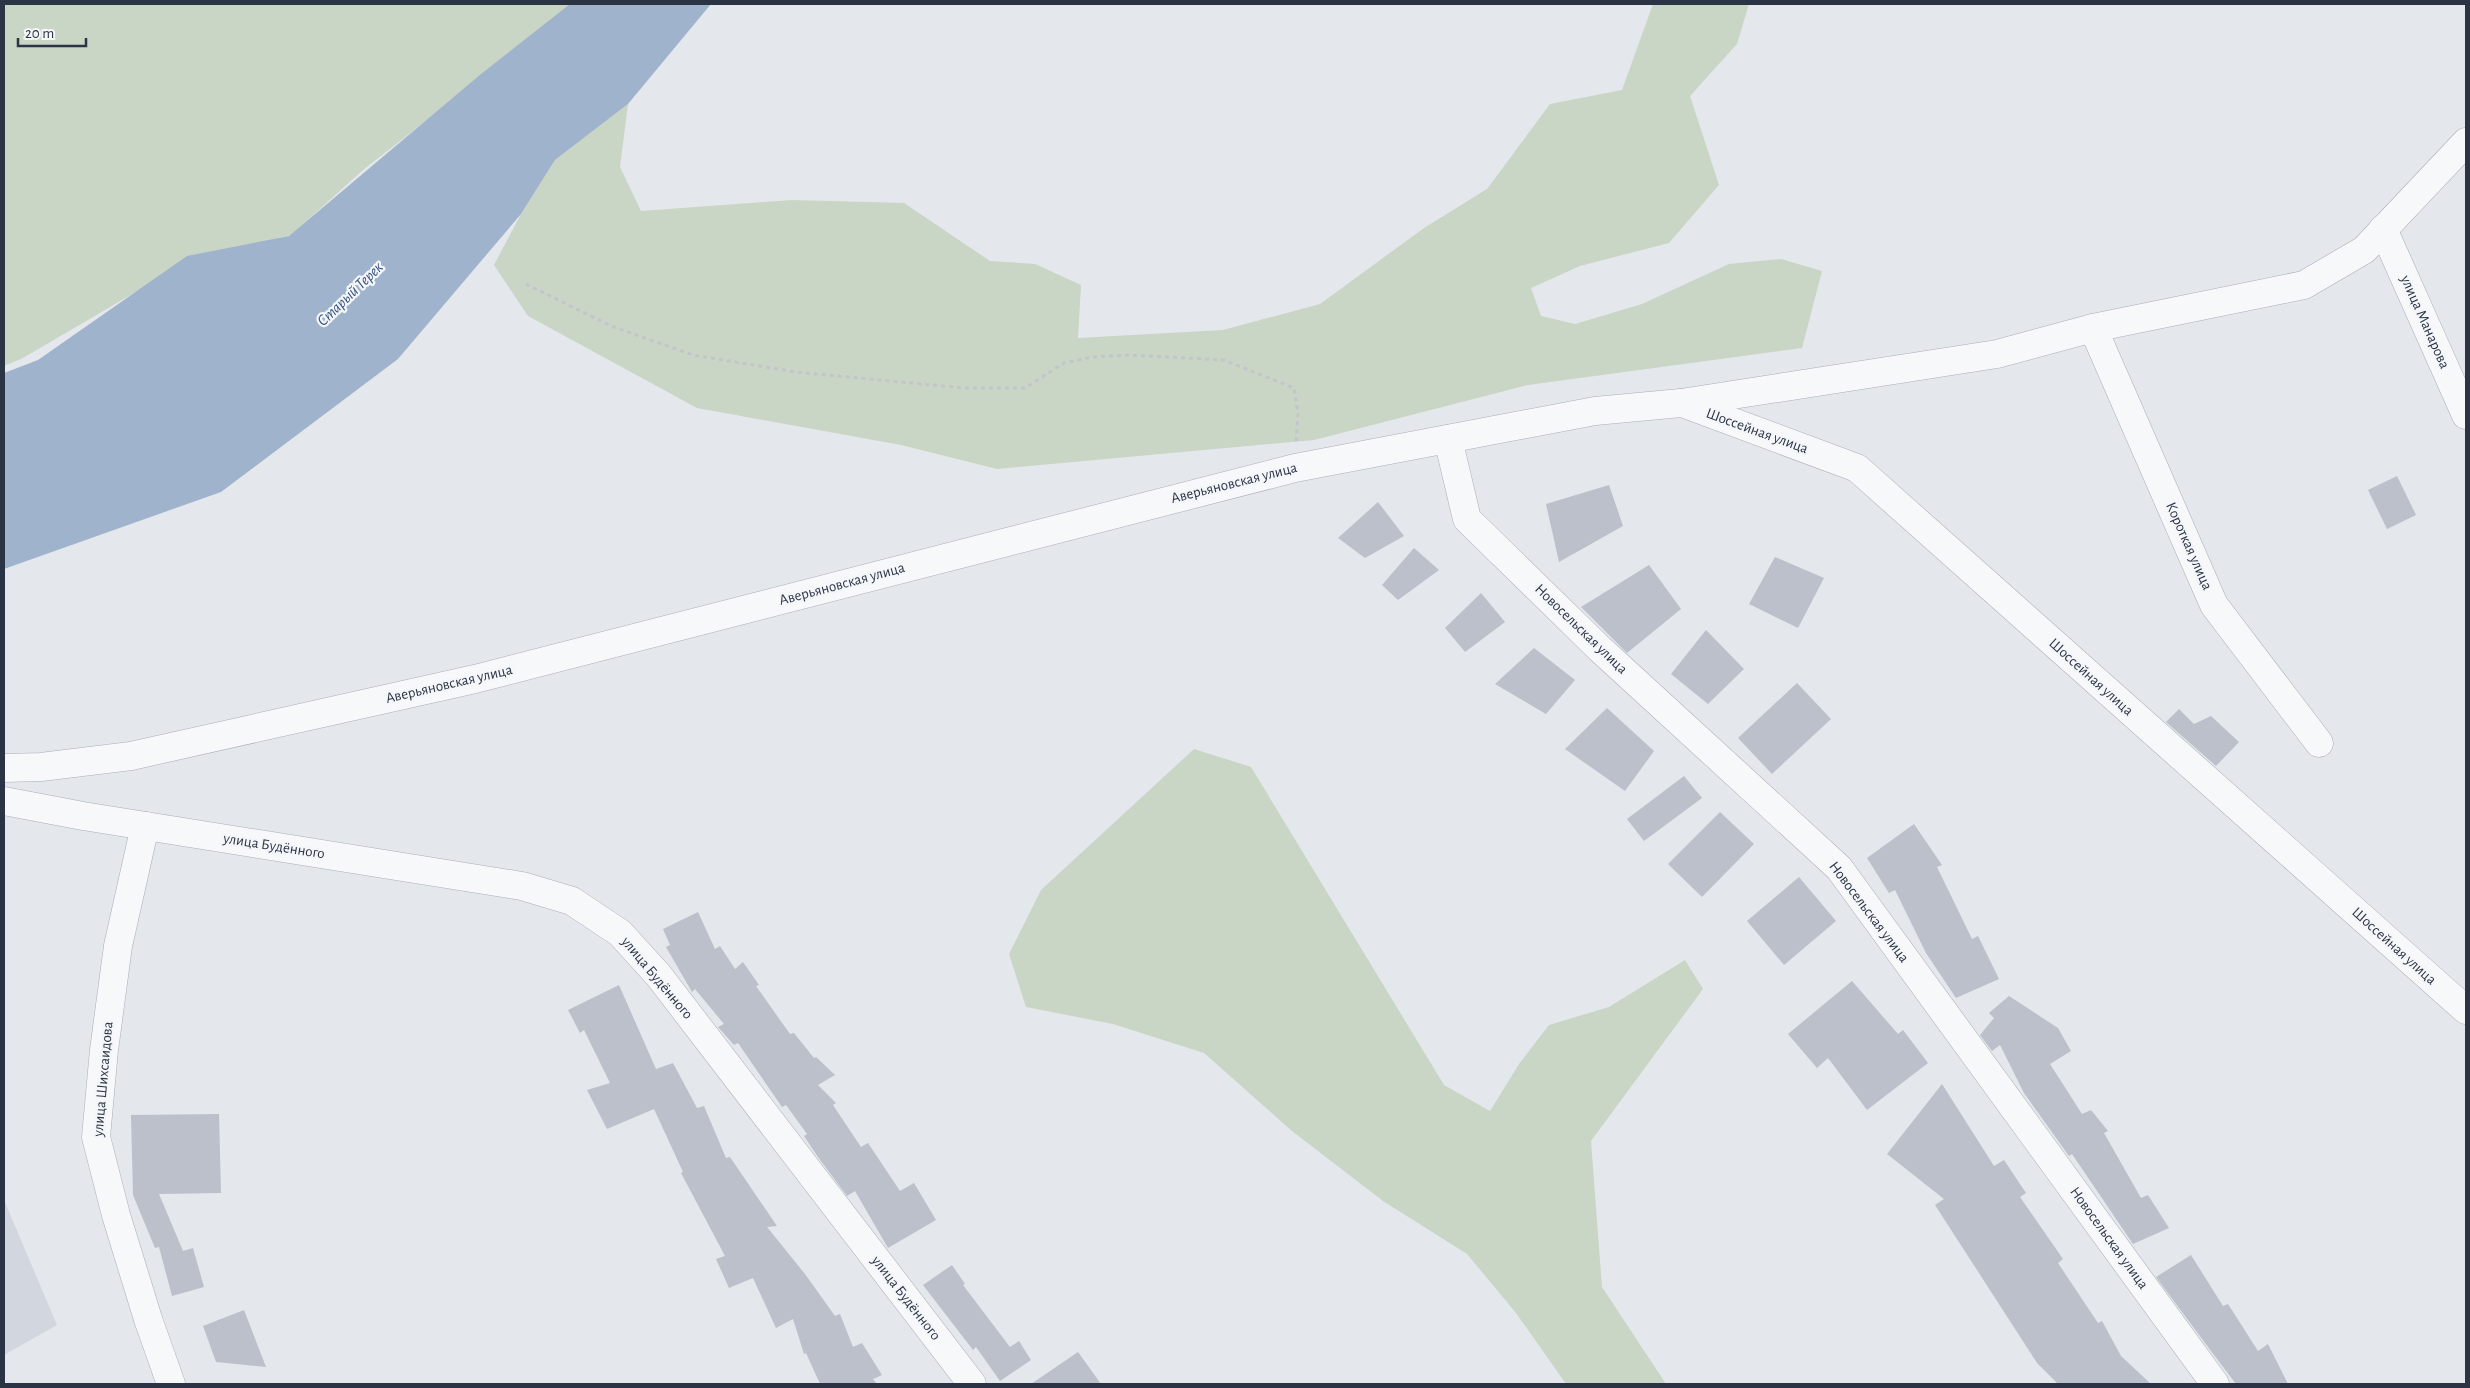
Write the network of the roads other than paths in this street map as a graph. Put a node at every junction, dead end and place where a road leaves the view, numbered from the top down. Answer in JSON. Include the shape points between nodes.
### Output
{"nodes":[{"id":1,"x":2466,"y":142,"type":"edge"},
{"id":2,"x":2384,"y":230,"type":"junction"},
{"id":3,"x":2094,"y":328,"type":"junction"},
{"id":4,"x":1681,"y":403,"type":"junction"},
{"id":5,"x":2466,"y":414,"type":"edge"},
{"id":6,"x":1448,"y":439,"type":"junction"},
{"id":7,"x":2319,"y":743,"type":"dead end"},
{"id":8,"x":4,"y":768,"type":"edge"},
{"id":9,"x":4,"y":801,"type":"edge"},
{"id":10,"x":145,"y":826,"type":"junction"},
{"id":11,"x":2466,"y":1010,"type":"edge"},
{"id":12,"x":171,"y":1384,"type":"edge"},
{"id":13,"x":972,"y":1384,"type":"edge"},
{"id":14,"x":2215,"y":1384,"type":"edge"}],
"edges":[{"from":1,"to":2,"type":"street","name":"Аверьяновская улица"},
{"from":2,"to":3,"type":"street","name":"Аверьяновская улица","via":[[2364,250],[2304,285]]},
{"from":2,"to":5,"type":"street","name":"улица Манарова"},
{"from":3,"to":4,"type":"street","name":"Аверьяновская улица","via":[[1997,354]]},
{"from":3,"to":7,"type":"street","name":"Короткая улица","via":[[2214,605]]},
{"from":4,"to":6,"type":"street","name":"Аверьяновская улица","via":[[1596,411]]},
{"from":4,"to":11,"type":"street","name":"Шоссейная улица","via":[[1858,468]]},
{"from":6,"to":8,"type":"street","name":"Аверьяновская улица","via":[[1295,468],[475,679],[131,756]]},
{"from":6,"to":14,"type":"street","name":"Новосельская улица","via":[[1466,519],[1600,649],[1839,868]]},
{"from":9,"to":10,"type":"street","name":"улица Будённого"},
{"from":10,"to":12,"type":"street","name":"улица Шихсаидова","via":[[118,946],[96,1137],[148,1320]]},
{"from":10,"to":13,"type":"street","name":"улица Будённого","via":[[522,886],[572,901],[620,933],[665,984]]}]}
